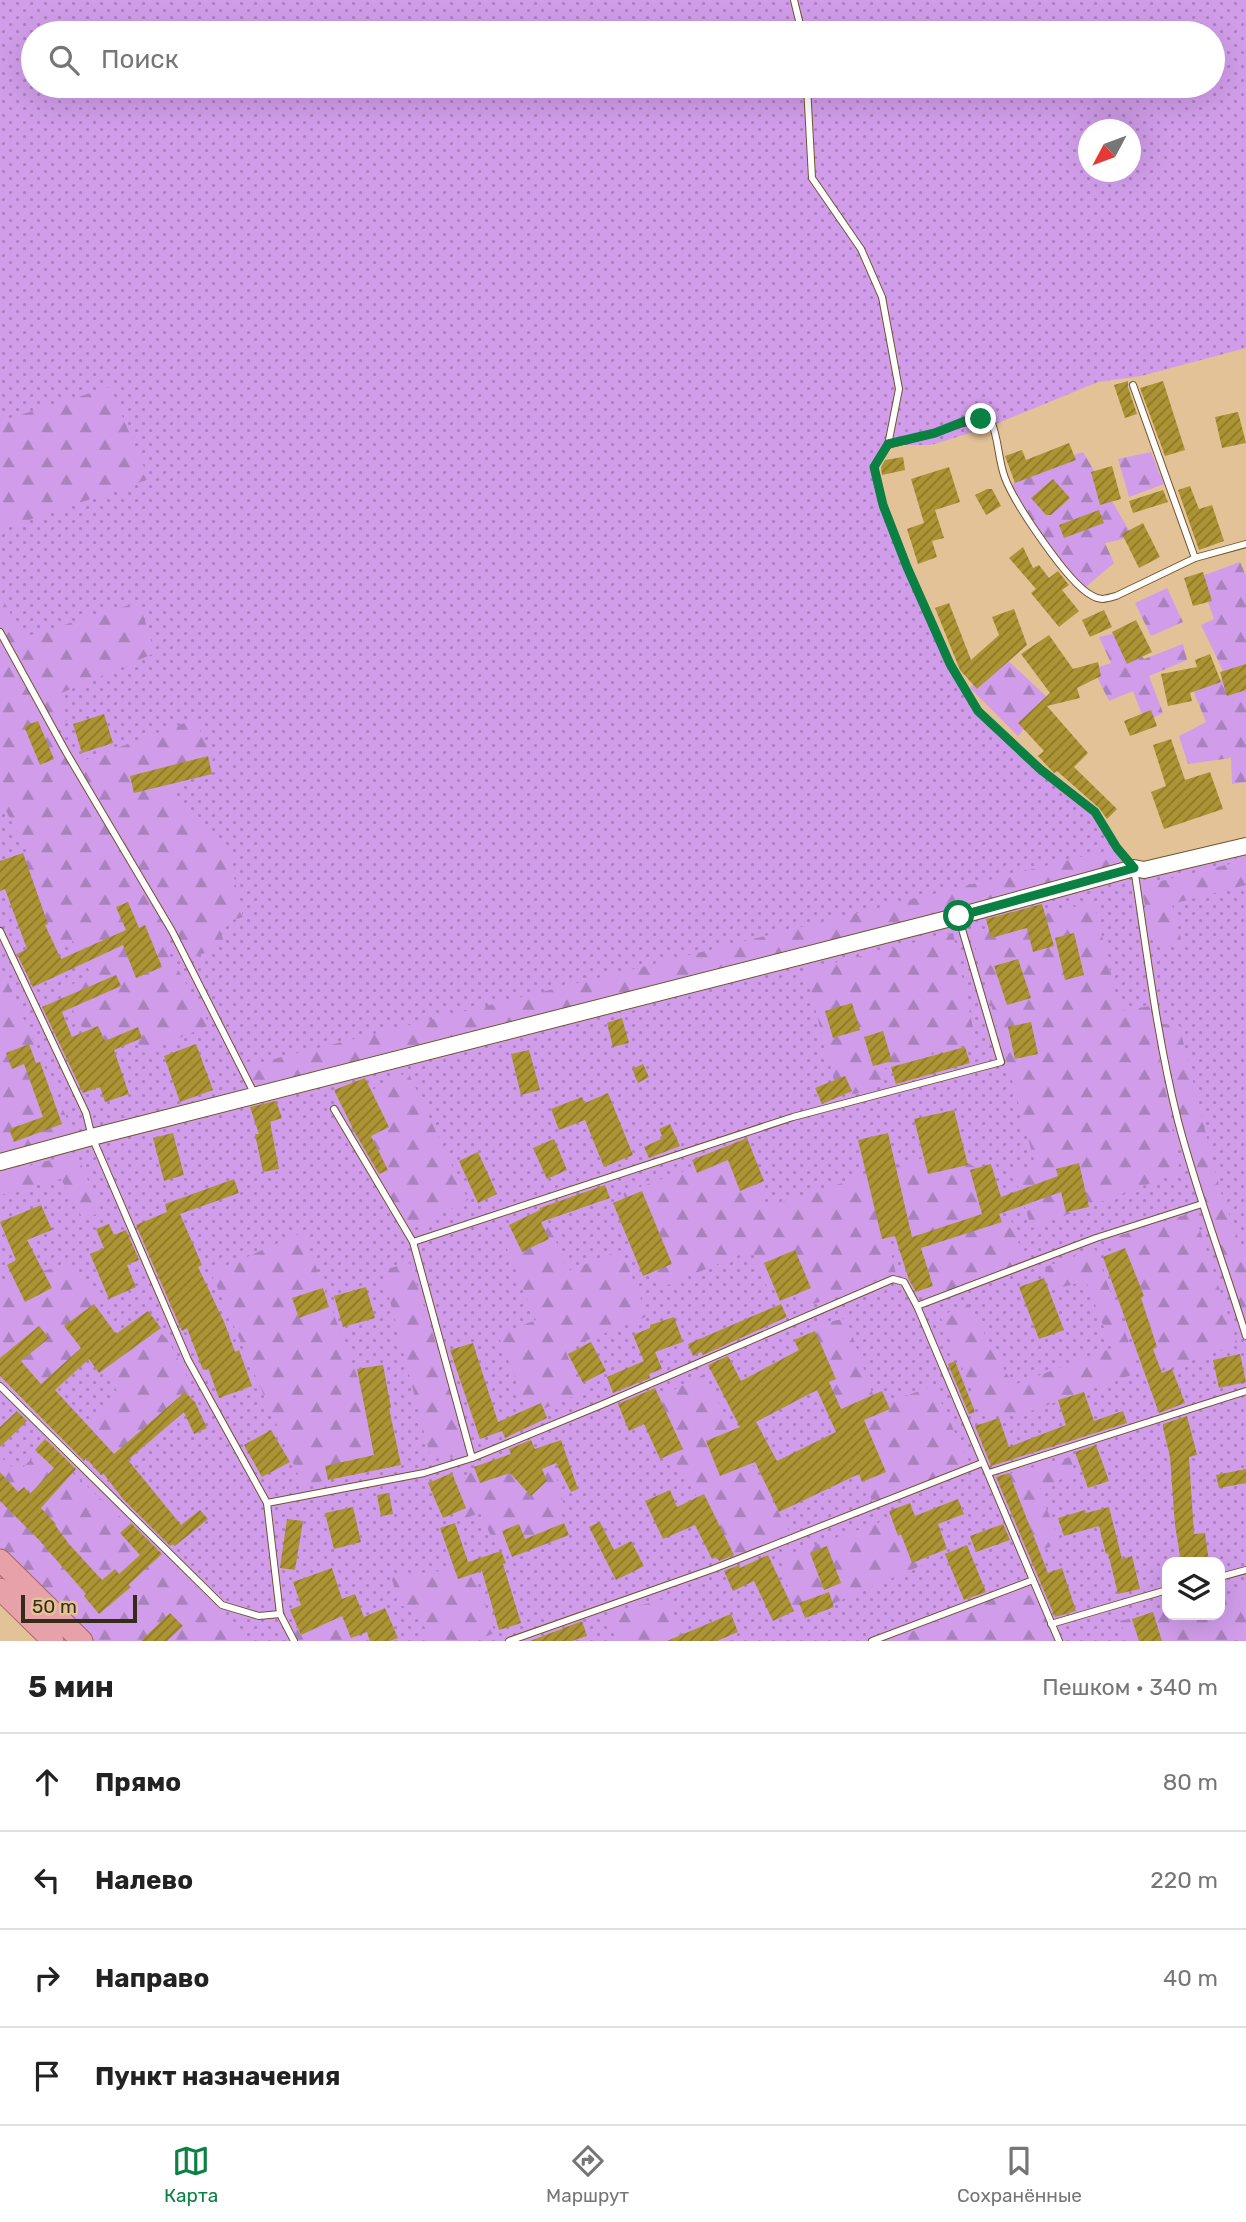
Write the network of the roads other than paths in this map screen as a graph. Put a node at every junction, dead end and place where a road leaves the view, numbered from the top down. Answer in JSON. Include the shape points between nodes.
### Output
{"nodes":[{"id":1,"x":794,"y":0,"type":"edge"},
{"id":2,"x":799,"y":21,"type":"edge"},
{"id":3,"x":808,"y":98,"type":"edge"},
{"id":4,"x":1133,"y":385,"type":"dead end"},
{"id":5,"x":888,"y":444,"type":"junction"},
{"id":6,"x":1246,"y":544,"type":"edge"},
{"id":7,"x":1195,"y":558,"type":"junction"},
{"id":8,"x":0,"y":632,"type":"edge"},
{"id":9,"x":1246,"y":845,"type":"edge"},
{"id":10,"x":1134,"y":868,"type":"junction"},
{"id":11,"x":959,"y":916,"type":"junction"},
{"id":12,"x":0,"y":931,"type":"edge"},
{"id":13,"x":255,"y":1095,"type":"junction"},
{"id":14,"x":334,"y":1109,"type":"dead end"},
{"id":15,"x":92,"y":1137,"type":"junction"},
{"id":16,"x":0,"y":1162,"type":"edge"},
{"id":17,"x":1202,"y":1204,"type":"junction"},
{"id":18,"x":414,"y":1242,"type":"junction"},
{"id":19,"x":917,"y":1306,"type":"junction"},
{"id":20,"x":1246,"y":1336,"type":"edge"},
{"id":21,"x":0,"y":1386,"type":"edge"},
{"id":22,"x":1246,"y":1391,"type":"edge"},
{"id":23,"x":472,"y":1458,"type":"junction"},
{"id":24,"x":982,"y":1463,"type":"junction"},
{"id":25,"x":989,"y":1473,"type":"junction"},
{"id":26,"x":267,"y":1503,"type":"junction"},
{"id":27,"x":0,"y":1560,"type":"edge"},
{"id":28,"x":1246,"y":1570,"type":"edge"},
{"id":29,"x":1225,"y":1576,"type":"edge"},
{"id":30,"x":1033,"y":1580,"type":"junction"},
{"id":31,"x":0,"y":1589,"type":"edge"},
{"id":32,"x":1162,"y":1592,"type":"edge"},
{"id":33,"x":280,"y":1614,"type":"junction"},
{"id":34,"x":1051,"y":1624,"type":"junction"},
{"id":35,"x":53,"y":1641,"type":"edge"},
{"id":36,"x":82,"y":1641,"type":"edge"},
{"id":37,"x":294,"y":1641,"type":"edge"},
{"id":38,"x":509,"y":1641,"type":"edge"},
{"id":39,"x":872,"y":1641,"type":"edge"},
{"id":40,"x":1059,"y":1641,"type":"edge"}],
"edges":[{"from":1,"to":2,"type":"lane"},
{"from":3,"to":5,"type":"lane","via":[[812,178],[861,249],[882,297],[899,389]]},
{"from":4,"to":7,"type":"lane"},
{"from":5,"to":7,"type":"lane","via":[[965,421],[991,421],[1004,477],[1021,509],[1075,580],[1088,594],[1102,600]]},
{"from":5,"to":10,"type":"lane","via":[[874,467],[883,505],[950,664],[978,711],[1095,812]]},
{"from":6,"to":7,"type":"lane"},
{"from":8,"to":13,"type":"lane","via":[[172,931]]},
{"from":9,"to":10,"type":"street","via":[[1144,870]]},
{"from":10,"to":11,"type":"street"},
{"from":10,"to":17,"type":"lane","via":[[1178,1120]]},
{"from":11,"to":13,"type":"street"},
{"from":11,"to":18,"type":"lane","via":[[1001,1062],[793,1117]]},
{"from":12,"to":15,"type":"lane","via":[[86,1114]]},
{"from":13,"to":15,"type":"street"},
{"from":14,"to":18,"type":"lane"},
{"from":15,"to":16,"type":"street"},
{"from":15,"to":26,"type":"lane","via":[[188,1360]]},
{"from":17,"to":19,"type":"lane","via":[[1096,1238]]},
{"from":17,"to":20,"type":"lane"},
{"from":18,"to":23,"type":"lane"},
{"from":19,"to":23,"type":"lane","via":[[904,1282],[893,1279]]},
{"from":19,"to":24,"type":"lane"},
{"from":21,"to":33,"type":"lane","via":[[222,1605],[259,1616]]},
{"from":22,"to":25,"type":"lane"},
{"from":23,"to":26,"type":"lane","via":[[424,1473]]},
{"from":24,"to":25,"type":"lane"},
{"from":24,"to":38,"type":"lane","via":[[713,1569]]},
{"from":25,"to":30,"type":"lane"},
{"from":26,"to":33,"type":"lane"},
{"from":27,"to":36,"type":"highway"},
{"from":28,"to":29,"type":"lane"},
{"from":30,"to":34,"type":"lane"},
{"from":30,"to":39,"type":"lane"},
{"from":31,"to":35,"type":"highway"},
{"from":32,"to":34,"type":"lane"},
{"from":33,"to":37,"type":"lane"},
{"from":34,"to":40,"type":"lane"}]}
